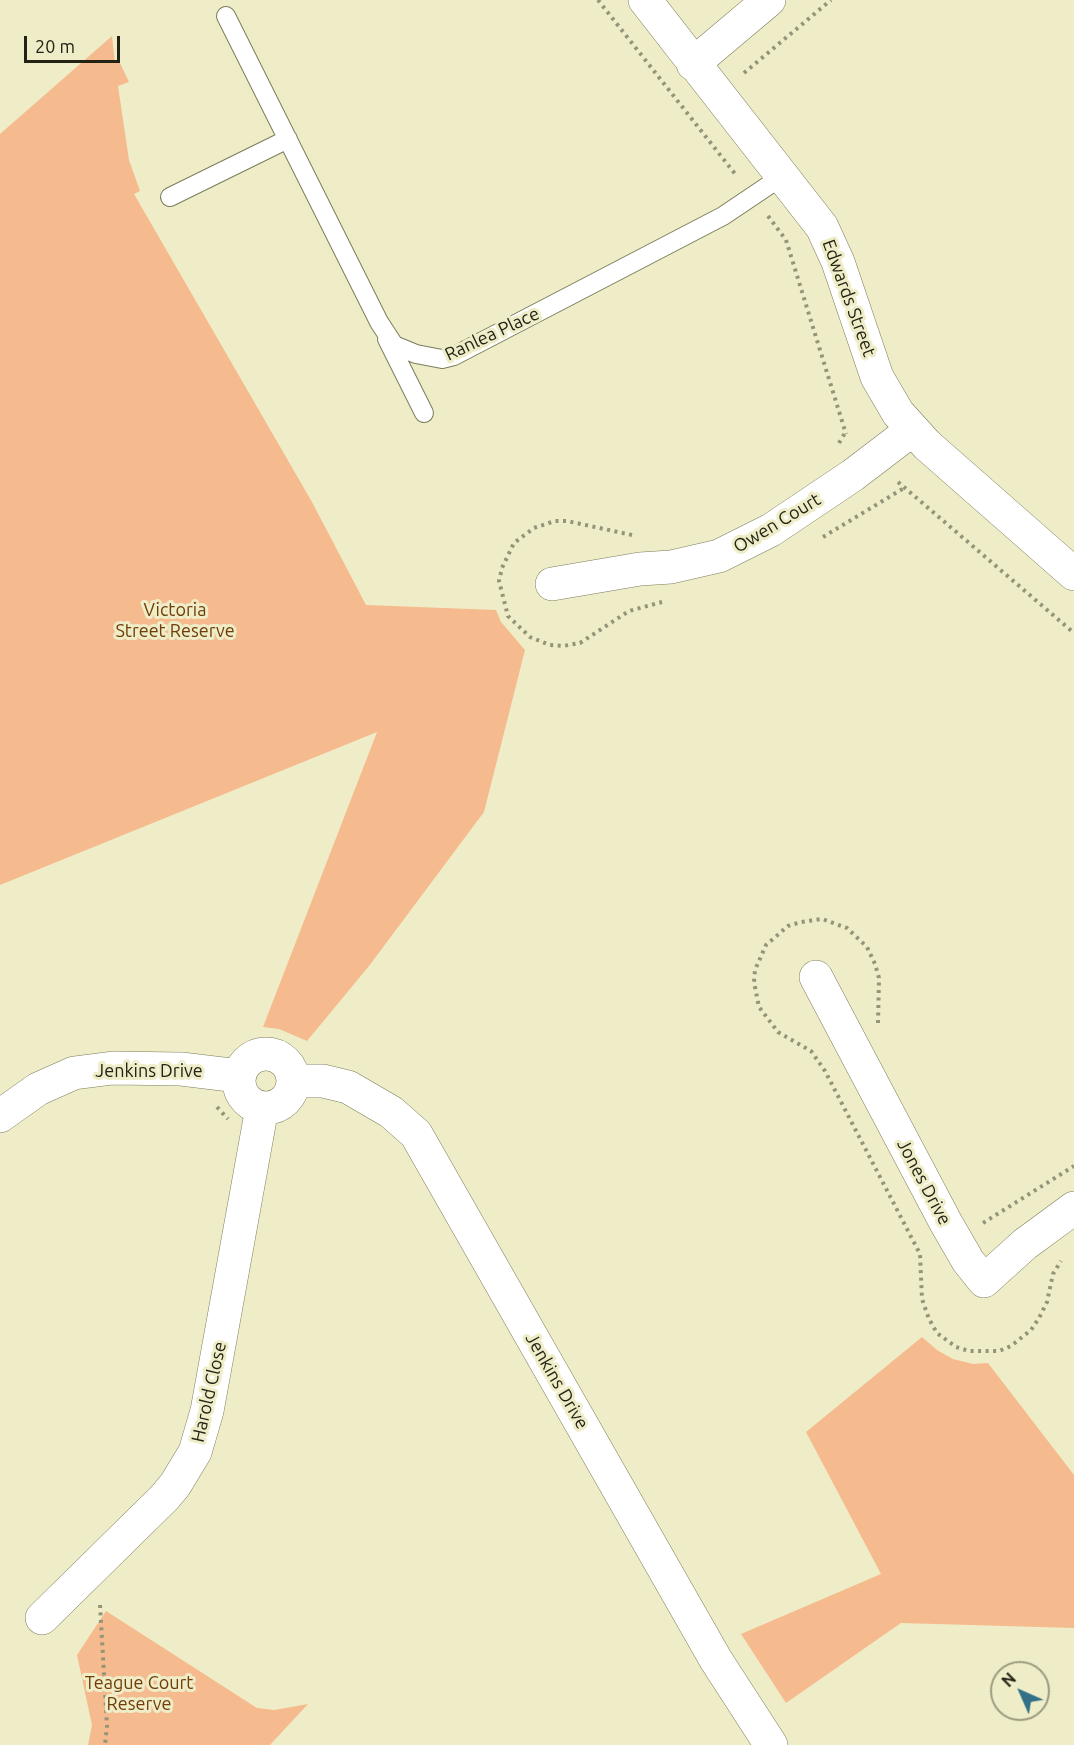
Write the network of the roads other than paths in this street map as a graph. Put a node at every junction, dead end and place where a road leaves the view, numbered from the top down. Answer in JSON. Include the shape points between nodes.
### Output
{"nodes":[{"id":1,"x":645,"y":0,"type":"edge"},
{"id":2,"x":769,"y":0,"type":"edge"},
{"id":3,"x":226,"y":16,"type":"dead end"},
{"id":4,"x":693,"y":64,"type":"junction"},
{"id":5,"x":288,"y":139,"type":"junction"},
{"id":6,"x":783,"y":175,"type":"junction"},
{"id":7,"x":170,"y":197,"type":"dead end"},
{"id":8,"x":379,"y":322,"type":"junction"},
{"id":9,"x":424,"y":413,"type":"dead end"},
{"id":10,"x":912,"y":430,"type":"junction"},
{"id":11,"x":1074,"y":574,"type":"edge"},
{"id":12,"x":552,"y":584,"type":"dead end"},
{"id":13,"x":816,"y":977,"type":"dead end"},
{"id":14,"x":226,"y":1074,"type":"junction"},
{"id":15,"x":293,"y":1081,"type":"junction"},
{"id":16,"x":262,"y":1108,"type":"junction"},
{"id":17,"x":0,"y":1116,"type":"edge"},
{"id":18,"x":1074,"y":1208,"type":"edge"},
{"id":19,"x":42,"y":1618,"type":"dead end"},
{"id":20,"x":771,"y":1745,"type":"edge"}],
"edges":[{"from":1,"to":4,"type":"street","name":"Edwards Street"},
{"from":2,"to":4,"type":"street"},
{"from":3,"to":5,"type":"lane","name":"Ranlea Place"},
{"from":4,"to":6,"type":"street","name":"Edwards Street"},
{"from":5,"to":7,"type":"lane"},
{"from":5,"to":8,"type":"lane","name":"Ranlea Place"},
{"from":6,"to":8,"type":"lane","name":"Ranlea Place","via":[[723,216],[448,358],[436,359],[402,350]]},
{"from":6,"to":10,"type":"street","name":"Edwards Street","via":[[831,244],[877,377]]},
{"from":8,"to":9,"type":"lane"},
{"from":10,"to":11,"type":"street","name":"Edwards Street"},
{"from":10,"to":12,"type":"street","name":"Owen Court","via":[[771,530],[719,556]]},
{"from":13,"to":18,"type":"street","name":"Jones Drive","via":[[946,1223],[984,1281]]},
{"from":14,"to":15,"type":"street","via":[[255,1055],[273,1054],[288,1064]]},
{"from":14,"to":16,"type":"street","via":[[246,1099]]},
{"from":14,"to":17,"type":"street","name":"Jenkins Drive","via":[[113,1068],[74,1073],[38,1089]]},
{"from":15,"to":16,"type":"street","via":[[284,1101]]},
{"from":15,"to":20,"type":"street","name":"Jenkins Drive","via":[[323,1081],[348,1087],[386,1108],[416,1134],[716,1660]]},
{"from":16,"to":19,"type":"street","name":"Harold Close","via":[[207,1411],[195,1452],[164,1498]]}]}
